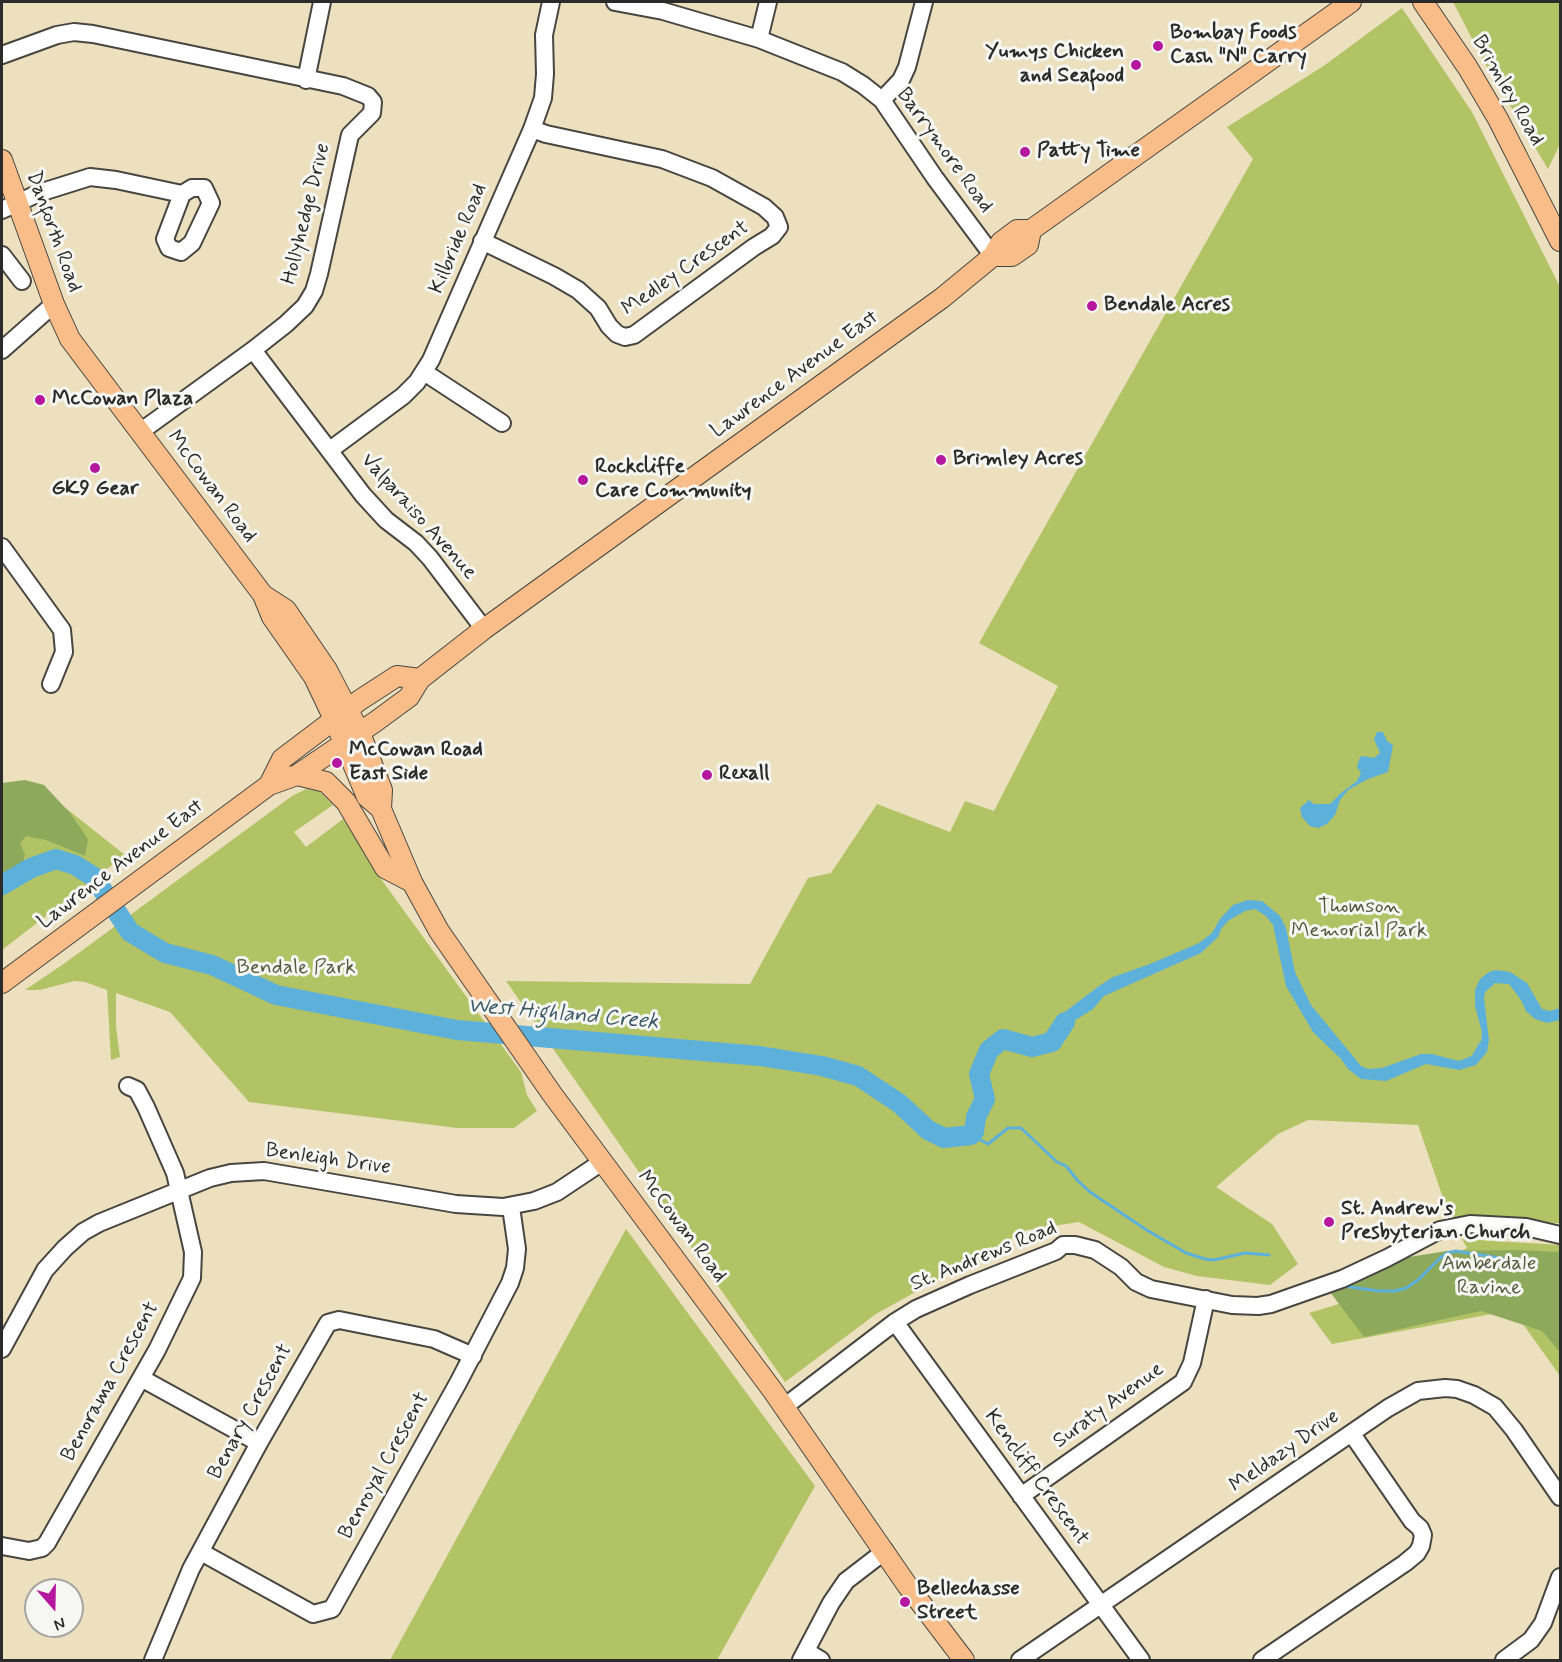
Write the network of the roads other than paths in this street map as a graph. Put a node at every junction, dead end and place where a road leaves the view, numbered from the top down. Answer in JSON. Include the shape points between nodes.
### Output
{"nodes":[{"id":1,"x":322,"y":2,"type":"edge"},
{"id":2,"x":551,"y":2,"type":"edge"},
{"id":3,"x":615,"y":2,"type":"edge"},
{"id":4,"x":768,"y":2,"type":"edge"},
{"id":5,"x":924,"y":2,"type":"edge"},
{"id":6,"x":1351,"y":2,"type":"edge"},
{"id":7,"x":1423,"y":2,"type":"edge"},
{"id":8,"x":759,"y":39,"type":"junction"},
{"id":9,"x":2,"y":55,"type":"edge"},
{"id":10,"x":306,"y":80,"type":"junction"},
{"id":11,"x":882,"y":100,"type":"junction"},
{"id":12,"x":532,"y":129,"type":"junction"},
{"id":13,"x":2,"y":160,"type":"edge"},
{"id":14,"x":182,"y":194,"type":"dead end"},
{"id":15,"x":9,"y":206,"type":"edge"},
{"id":16,"x":483,"y":241,"type":"junction"},
{"id":17,"x":1560,"y":241,"type":"edge"},
{"id":18,"x":2,"y":255,"type":"edge"},
{"id":19,"x":993,"y":256,"type":"junction"},
{"id":20,"x":22,"y":281,"type":"dead end"},
{"id":21,"x":57,"y":312,"type":"junction"},
{"id":22,"x":2,"y":350,"type":"edge"},
{"id":23,"x":253,"y":350,"type":"junction"},
{"id":24,"x":424,"y":372,"type":"junction"},
{"id":25,"x":502,"y":423,"type":"dead end"},
{"id":26,"x":140,"y":432,"type":"junction"},
{"id":27,"x":330,"y":450,"type":"junction"},
{"id":28,"x":2,"y":547,"type":"edge"},
{"id":29,"x":484,"y":628,"type":"junction"},
{"id":30,"x":420,"y":679,"type":"junction"},
{"id":31,"x":51,"y":684,"type":"dead end"},
{"id":32,"x":341,"y":714,"type":"junction"},
{"id":33,"x":352,"y":738,"type":"junction"},
{"id":34,"x":297,"y":775,"type":"junction"},
{"id":35,"x":269,"y":785,"type":"junction"},
{"id":36,"x":412,"y":882,"type":"junction"},
{"id":37,"x":2,"y":983,"type":"edge"},
{"id":38,"x":129,"y":1086,"type":"dead end"},
{"id":39,"x":602,"y":1162,"type":"junction"},
{"id":40,"x":179,"y":1189,"type":"junction"},
{"id":41,"x":511,"y":1207,"type":"junction"},
{"id":42,"x":1560,"y":1235,"type":"edge"},
{"id":43,"x":1206,"y":1299,"type":"junction"},
{"id":44,"x":895,"y":1322,"type":"junction"},
{"id":45,"x":2,"y":1349,"type":"edge"},
{"id":46,"x":472,"y":1356,"type":"junction"},
{"id":47,"x":141,"y":1378,"type":"junction"},
{"id":48,"x":784,"y":1407,"type":"junction"},
{"id":49,"x":1352,"y":1434,"type":"junction"},
{"id":50,"x":259,"y":1443,"type":"junction"},
{"id":51,"x":1021,"y":1496,"type":"junction"},
{"id":52,"x":1560,"y":1497,"type":"edge"},
{"id":53,"x":2,"y":1546,"type":"edge"},
{"id":54,"x":885,"y":1551,"type":"junction"},
{"id":55,"x":201,"y":1552,"type":"junction"},
{"id":56,"x":1560,"y":1577,"type":"edge"},
{"id":57,"x":1101,"y":1606,"type":"junction"},
{"id":58,"x":804,"y":1656,"type":"edge"},
{"id":59,"x":153,"y":1660,"type":"edge"},
{"id":60,"x":821,"y":1660,"type":"edge"},
{"id":61,"x":964,"y":1660,"type":"edge"},
{"id":62,"x":1020,"y":1660,"type":"edge"},
{"id":63,"x":1141,"y":1660,"type":"edge"},
{"id":64,"x":1262,"y":1660,"type":"edge"},
{"id":65,"x":1504,"y":1660,"type":"edge"}],
"edges":[{"from":1,"to":10,"type":"street"},
{"from":2,"to":12,"type":"street","name":"Kilbride Road","via":[[544,35],[543,98]]},
{"from":3,"to":8,"type":"street","name":"Barrymore Road","via":[[663,10]]},
{"from":4,"to":8,"type":"street"},
{"from":5,"to":11,"type":"street","via":[[904,74]]},
{"from":6,"to":19,"type":"main road","name":"Lawrence Avenue East","via":[[1031,230],[1028,245],[1012,256]]},
{"from":7,"to":17,"type":"main road","name":"Brimley Road","via":[[1498,119]]},
{"from":8,"to":11,"type":"street","name":"Barrymore Road","via":[[842,72]]},
{"from":9,"to":10,"type":"street","name":"Hollyhedge Drive","via":[[75,32]]},
{"from":10,"to":23,"type":"street","name":"Hollyhedge Drive","via":[[360,92],[373,102],[372,113],[350,135],[314,291],[286,324]]},
{"from":11,"to":19,"type":"street","name":"Barrymore Road"},
{"from":12,"to":16,"type":"street","name":"Kilbride Road"},
{"from":12,"to":16,"type":"street","name":"Medley Crescent","via":[[662,159],[712,178],[764,207],[776,217],[779,227],[772,236],[625,337],[617,334],[589,298],[572,286]]},
{"from":13,"to":15,"type":"main road","name":"Danforth Road"},
{"from":14,"to":15,"type":"street","via":[[90,177]]},
{"from":15,"to":21,"type":"main road","name":"Danforth Road"},
{"from":16,"to":24,"type":"street","name":"Kilbride Road"},
{"from":18,"to":20,"type":"street"},
{"from":19,"to":29,"type":"main road","name":"Lawrence Avenue East","via":[[936,302]]},
{"from":21,"to":22,"type":"street"},
{"from":21,"to":26,"type":"main road","name":"McCowan Road","via":[[77,349]]},
{"from":23,"to":26,"type":"street","name":"Hollyhedge Drive"},
{"from":23,"to":27,"type":"street","name":"Valparaiso Avenue"},
{"from":24,"to":25,"type":"street"},
{"from":24,"to":27,"type":"street","name":"Kilbride Road","via":[[403,396]]},
{"from":26,"to":32,"type":"main road","name":"McCowan Road","via":[[263,595],[272,617]]},
{"from":27,"to":29,"type":"street","name":"Valparaiso Avenue","via":[[372,506],[430,558]]},
{"from":28,"to":31,"type":"street","via":[[62,630],[64,652]]},
{"from":29,"to":30,"type":"main road","name":"Lawrence Avenue East"},
{"from":30,"to":32,"type":"main road","name":"Lawrence Avenue East","via":[[397,676]]},
{"from":30,"to":33,"type":"main road","name":"Lawrence Avenue East","via":[[409,697]]},
{"from":32,"to":33,"type":"main road","name":"McCowan Road"},
{"from":32,"to":35,"type":"main road","name":"Lawrence Avenue East","via":[[282,759]]},
{"from":33,"to":34,"type":"main road","name":"Lawrence Avenue East"},
{"from":33,"to":36,"type":"main road","name":"McCowan Road","via":[[382,790],[381,809]]},
{"from":34,"to":35,"type":"main road","name":"Lawrence Avenue East"},
{"from":34,"to":36,"type":"main road","via":[[326,782],[346,802],[386,868]]},
{"from":35,"to":37,"type":"main road","name":"Lawrence Avenue East"},
{"from":36,"to":39,"type":"main road","name":"McCowan Road","via":[[439,931]]},
{"from":38,"to":40,"type":"street","name":"Benorama Crescent","via":[[136,1090],[161,1137]]},
{"from":39,"to":41,"type":"street","name":"Benleigh Drive","via":[[557,1192]]},
{"from":39,"to":48,"type":"main road","name":"McCowan Road"},
{"from":40,"to":41,"type":"street","name":"Benleigh Drive","via":[[231,1173],[264,1171],[456,1204]]},
{"from":40,"to":45,"type":"street","name":"Benleigh Drive","via":[[83,1232],[65,1248],[45,1270]]},
{"from":40,"to":47,"type":"street","name":"Benorama Crescent","via":[[192,1252],[192,1278]]},
{"from":41,"to":46,"type":"street","name":"Benroyal Crescent","via":[[517,1244],[515,1268]]},
{"from":42,"to":43,"type":"street","name":"St. Andrews Road","via":[[1526,1227],[1470,1224],[1429,1234],[1342,1279],[1271,1304],[1232,1305]]},
{"from":43,"to":44,"type":"street","name":"St. Andrews Road","via":[[1151,1289],[1095,1250],[1063,1245],[916,1309]]},
{"from":43,"to":51,"type":"street","name":"Suraty Avenue","via":[[1192,1364],[1183,1382]]},
{"from":44,"to":48,"type":"street","name":"St. Andrews Road"},
{"from":44,"to":51,"type":"street","name":"Kencliff Crescent"},
{"from":46,"to":50,"type":"street","name":"Benary Crescent","via":[[434,1339],[339,1320],[328,1323]]},
{"from":46,"to":55,"type":"street","name":"Benroyal Crescent","via":[[332,1609],[313,1614]]},
{"from":47,"to":50,"type":"street"},
{"from":47,"to":53,"type":"street","name":"Benorama Crescent","via":[[47,1543],[28,1551]]},
{"from":48,"to":54,"type":"main road","name":"McCowan Road"},
{"from":49,"to":52,"type":"street","name":"Meldazy Drive","via":[[1418,1391],[1465,1391],[1495,1407],[1504,1417]]},
{"from":49,"to":57,"type":"street","name":"Meldazy Drive"},
{"from":49,"to":64,"type":"street","via":[[1420,1528],[1421,1546],[1405,1563]]},
{"from":50,"to":55,"type":"street","name":"Benary Crescent"},
{"from":51,"to":57,"type":"street","name":"Kencliff Crescent"},
{"from":54,"to":58,"type":"street","via":[[846,1581]]},
{"from":54,"to":61,"type":"main road","name":"McCowan Road"},
{"from":55,"to":59,"type":"street","name":"Benary Crescent","via":[[190,1569]]},
{"from":56,"to":65,"type":"street","via":[[1544,1623],[1531,1640]]},
{"from":57,"to":62,"type":"street","name":"Meldazy Drive"},
{"from":57,"to":63,"type":"street","name":"Kencliff Crescent"},
{"from":58,"to":60,"type":"street"}]}
